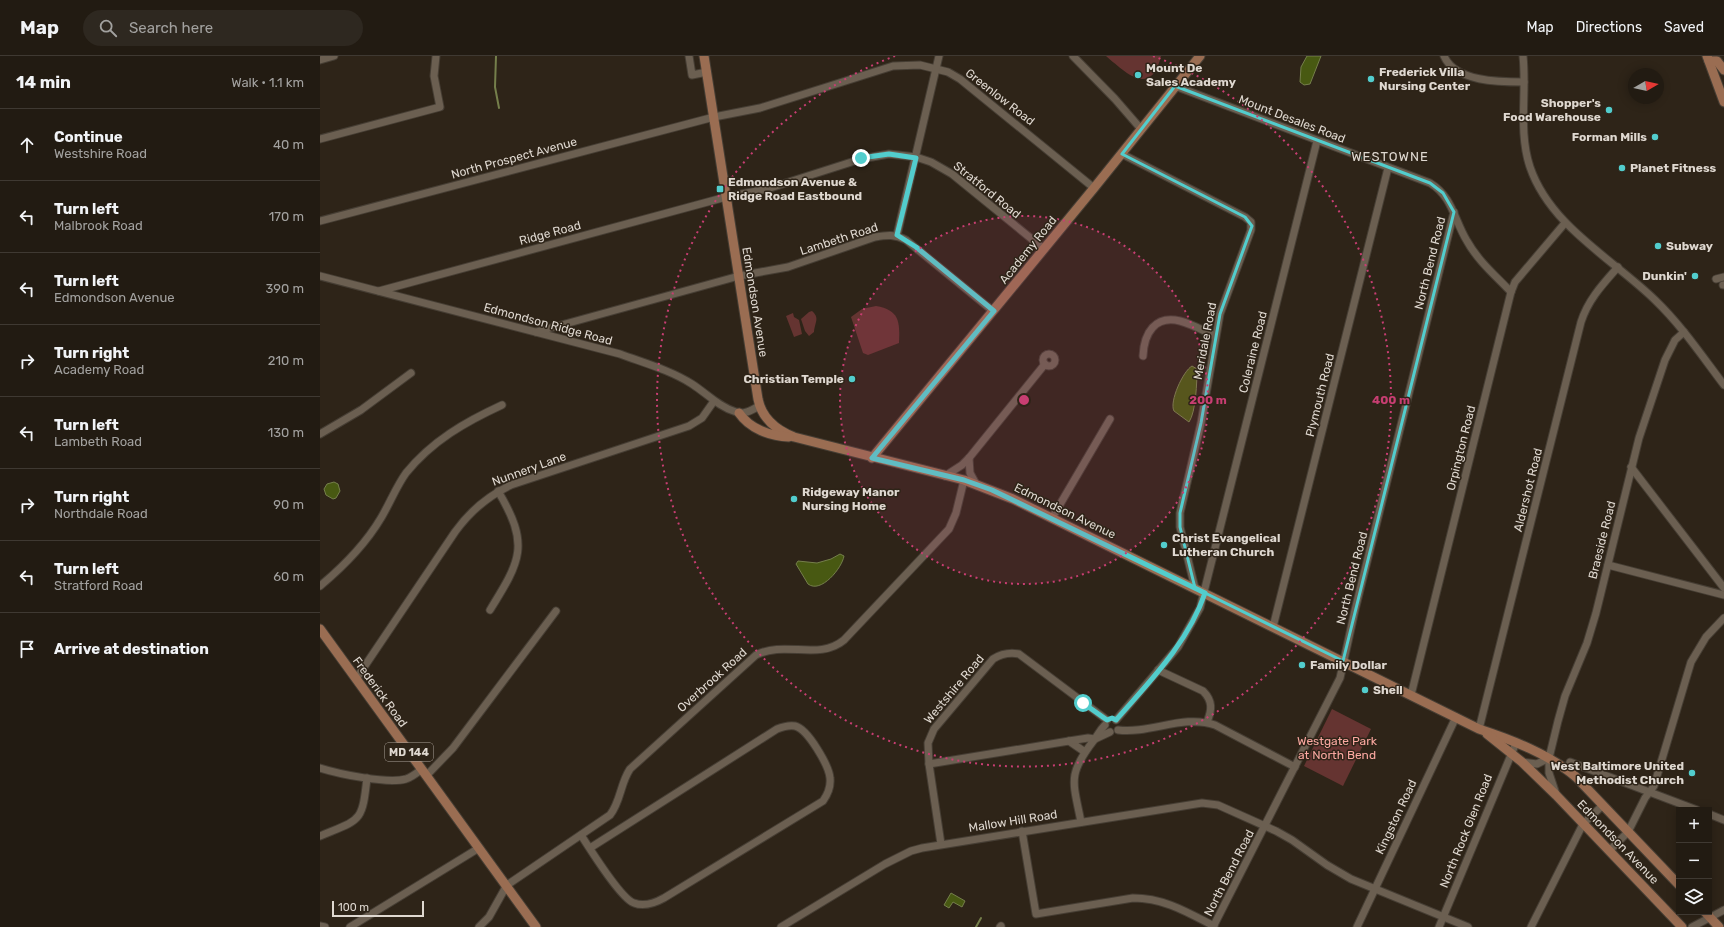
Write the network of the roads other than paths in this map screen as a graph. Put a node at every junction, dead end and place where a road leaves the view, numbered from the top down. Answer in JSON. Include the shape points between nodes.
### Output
{"nodes":[{"id":1,"x":334,"y":56,"type":"edge"},
{"id":2,"x":436,"y":56,"type":"edge"},
{"id":3,"x":688,"y":56,"type":"edge"},
{"id":4,"x":704,"y":56,"type":"edge"},
{"id":5,"x":939,"y":56,"type":"edge"},
{"id":6,"x":1073,"y":56,"type":"edge"},
{"id":7,"x":1200,"y":56,"type":"edge"},
{"id":8,"x":1444,"y":56,"type":"edge"},
{"id":9,"x":1523,"y":56,"type":"edge"},
{"id":10,"x":1708,"y":58,"type":"edge"},
{"id":11,"x":320,"y":60,"type":"edge"},
{"id":12,"x":936,"y":68,"type":"junction"},
{"id":13,"x":1724,"y":70,"type":"edge"},
{"id":14,"x":707,"y":72,"type":"junction"},
{"id":15,"x":1524,"y":82,"type":"junction"},
{"id":16,"x":1175,"y":86,"type":"junction"},
{"id":17,"x":1724,"y":102,"type":"edge"},
{"id":18,"x":714,"y":117,"type":"junction"},
{"id":19,"x":1141,"y":130,"type":"junction"},
{"id":20,"x":320,"y":139,"type":"edge"},
{"id":21,"x":1317,"y":141,"type":"junction"},
{"id":22,"x":1122,"y":154,"type":"junction"},
{"id":23,"x":916,"y":158,"type":"junction"},
{"id":24,"x":1388,"y":168,"type":"junction"},
{"id":25,"x":1094,"y":188,"type":"junction"},
{"id":26,"x":726,"y":197,"type":"junction"},
{"id":27,"x":1454,"y":212,"type":"junction"},
{"id":28,"x":320,"y":221,"type":"edge"},
{"id":29,"x":1565,"y":223,"type":"junction"},
{"id":30,"x":897,"y":235,"type":"junction"},
{"id":31,"x":1044,"y":249,"type":"junction"},
{"id":32,"x":1618,"y":267,"type":"junction"},
{"id":33,"x":320,"y":276,"type":"edge"},
{"id":34,"x":739,"y":276,"type":"junction"},
{"id":35,"x":1724,"y":277,"type":"edge"},
{"id":36,"x":1716,"y":279,"type":"dead end"},
{"id":37,"x":379,"y":291,"type":"junction"},
{"id":38,"x":1511,"y":292,"type":"junction"},
{"id":39,"x":994,"y":311,"type":"junction"},
{"id":40,"x":536,"y":332,"type":"junction"},
{"id":41,"x":1684,"y":332,"type":"junction"},
{"id":42,"x":1215,"y":336,"type":"junction"},
{"id":43,"x":1143,"y":356,"type":"dead end"},
{"id":44,"x":1045,"y":364,"type":"dead end"},
{"id":45,"x":411,"y":373,"type":"dead end"},
{"id":46,"x":1724,"y":385,"type":"edge"},
{"id":47,"x":714,"y":401,"type":"junction"},
{"id":48,"x":502,"y":405,"type":"dead end"},
{"id":49,"x":759,"y":406,"type":"junction"},
{"id":50,"x":739,"y":413,"type":"junction"},
{"id":51,"x":1110,"y":419,"type":"dead end"},
{"id":52,"x":320,"y":434,"type":"edge"},
{"id":53,"x":794,"y":437,"type":"junction"},
{"id":54,"x":872,"y":458,"type":"junction"},
{"id":55,"x":969,"y":458,"type":"junction"},
{"id":56,"x":1631,"y":467,"type":"junction"},
{"id":57,"x":945,"y":476,"type":"junction"},
{"id":58,"x":964,"y":480,"type":"junction"},
{"id":59,"x":976,"y":484,"type":"junction"},
{"id":60,"x":498,"y":491,"type":"junction"},
{"id":61,"x":1052,"y":518,"type":"junction"},
{"id":62,"x":1608,"y":565,"type":"junction"},
{"id":63,"x":320,"y":586,"type":"edge"},
{"id":64,"x":1195,"y":588,"type":"junction"},
{"id":65,"x":1724,"y":588,"type":"edge"},
{"id":66,"x":1205,"y":593,"type":"junction"},
{"id":67,"x":1724,"y":595,"type":"edge"},
{"id":68,"x":490,"y":610,"type":"dead end"},
{"id":69,"x":556,"y":611,"type":"dead end"},
{"id":70,"x":1724,"y":618,"type":"edge"},
{"id":71,"x":1274,"y":627,"type":"junction"},
{"id":72,"x":320,"y":629,"type":"edge"},
{"id":73,"x":1343,"y":661,"type":"junction"},
{"id":74,"x":1158,"y":670,"type":"junction"},
{"id":75,"x":356,"y":680,"type":"junction"},
{"id":76,"x":1411,"y":695,"type":"junction"},
{"id":77,"x":1456,"y":717,"type":"junction"},
{"id":78,"x":1116,"y":720,"type":"junction"},
{"id":79,"x":1207,"y":722,"type":"junction"},
{"id":80,"x":1106,"y":723,"type":"junction"},
{"id":81,"x":1479,"y":729,"type":"junction"},
{"id":82,"x":1118,"y":730,"type":"junction"},
{"id":83,"x":1110,"y":732,"type":"junction"},
{"id":84,"x":1096,"y":739,"type":"junction"},
{"id":85,"x":1069,"y":741,"type":"junction"},
{"id":86,"x":1516,"y":743,"type":"junction"},
{"id":87,"x":1085,"y":752,"type":"junction"},
{"id":88,"x":1510,"y":752,"type":"junction"},
{"id":89,"x":1549,"y":758,"type":"junction"},
{"id":90,"x":1522,"y":762,"type":"junction"},
{"id":91,"x":1570,"y":762,"type":"dead end"},
{"id":92,"x":929,"y":764,"type":"junction"},
{"id":93,"x":1295,"y":767,"type":"junction"},
{"id":94,"x":320,"y":768,"type":"edge"},
{"id":95,"x":424,"y":772,"type":"junction"},
{"id":96,"x":367,"y":778,"type":"junction"},
{"id":97,"x":1649,"y":792,"type":"junction"},
{"id":98,"x":1556,"y":794,"type":"junction"},
{"id":99,"x":1603,"y":805,"type":"junction"},
{"id":100,"x":1689,"y":807,"type":"edge"},
{"id":101,"x":1712,"y":815,"type":"edge"},
{"id":102,"x":1724,"y":820,"type":"edge"},
{"id":103,"x":1081,"y":822,"type":"junction"},
{"id":104,"x":1583,"y":824,"type":"junction"},
{"id":105,"x":1265,"y":826,"type":"junction"},
{"id":106,"x":1022,"y":832,"type":"junction"},
{"id":107,"x":1628,"y":832,"type":"junction"},
{"id":108,"x":581,"y":835,"type":"junction"},
{"id":109,"x":320,"y":836,"type":"edge"},
{"id":110,"x":941,"y":844,"type":"junction"},
{"id":111,"x":479,"y":848,"type":"junction"},
{"id":112,"x":590,"y":848,"type":"junction"},
{"id":113,"x":1609,"y":851,"type":"junction"},
{"id":114,"x":1676,"y":882,"type":"edge"},
{"id":115,"x":506,"y":885,"type":"junction"},
{"id":116,"x":1375,"y":889,"type":"junction"},
{"id":117,"x":1724,"y":910,"type":"edge"},
{"id":118,"x":1712,"y":914,"type":"edge"},
{"id":119,"x":1707,"y":915,"type":"edge"},
{"id":120,"x":1443,"y":917,"type":"junction"},
{"id":121,"x":320,"y":926,"type":"edge"},
{"id":122,"x":1214,"y":926,"type":"edge"},
{"id":123,"x":325,"y":927,"type":"edge"},
{"id":124,"x":350,"y":927,"type":"edge"},
{"id":125,"x":479,"y":927,"type":"edge"},
{"id":126,"x":536,"y":927,"type":"edge"},
{"id":127,"x":781,"y":927,"type":"edge"},
{"id":128,"x":1357,"y":927,"type":"edge"},
{"id":129,"x":1439,"y":927,"type":"edge"},
{"id":130,"x":1468,"y":927,"type":"edge"},
{"id":131,"x":1531,"y":927,"type":"edge"},
{"id":132,"x":1682,"y":927,"type":"edge"},
{"id":133,"x":1692,"y":927,"type":"edge"},
{"id":134,"x":1719,"y":927,"type":"edge"}],
"edges":[{"from":1,"to":11,"type":"street"},
{"from":2,"to":20,"type":"street","via":[[434,76],[440,107]]},
{"from":3,"to":14,"type":"street","via":[[692,75]]},
{"from":4,"to":14,"type":"main road","name":"Edmondson Avenue"},
{"from":5,"to":12,"type":"street"},
{"from":6,"to":19,"type":"street","via":[[1116,99]]},
{"from":7,"to":16,"type":"main road","name":"Academy Road"},
{"from":8,"to":15,"type":"street","via":[[1460,73],[1499,81]]},
{"from":9,"to":15,"type":"street"},
{"from":10,"to":13,"type":"main road","via":[[1718,61]]},
{"from":10,"to":17,"type":"main road"},
{"from":12,"to":18,"type":"street","name":"Greenlow Road","via":[[905,65],[882,68],[760,108]]},
{"from":12,"to":23,"type":"street"},
{"from":12,"to":25,"type":"street","name":"Greenlow Road","via":[[974,89]]},
{"from":14,"to":18,"type":"main road","name":"Edmondson Avenue"},
{"from":15,"to":29,"type":"street","via":[[1523,132],[1528,159],[1544,196]]},
{"from":16,"to":19,"type":"main road","name":"Academy Road"},
{"from":16,"to":21,"type":"street","name":"Mount Desales Road"},
{"from":18,"to":26,"type":"main road","name":"Edmondson Avenue"},
{"from":18,"to":28,"type":"street","name":"North Prospect Avenue"},
{"from":19,"to":22,"type":"main road","name":"Academy Road"},
{"from":21,"to":24,"type":"street","name":"Mount Desales Road"},
{"from":21,"to":66,"type":"street","name":"Coleraine Road"},
{"from":22,"to":25,"type":"main road","name":"Academy Road"},
{"from":22,"to":42,"type":"street","name":"Meridale Road","via":[[1251,222],[1251,230],[1222,304]]},
{"from":23,"to":26,"type":"street","name":"Stratford Road","via":[[889,154],[875,155],[767,189]]},
{"from":23,"to":30,"type":"street"},
{"from":23,"to":31,"type":"street","name":"Stratford Road","via":[[931,162],[952,174]]},
{"from":24,"to":27,"type":"street","name":"Mount Desales Road","via":[[1438,188]]},
{"from":24,"to":71,"type":"street","name":"Plymouth Road"},
{"from":25,"to":31,"type":"main road","name":"Academy Road"},
{"from":26,"to":34,"type":"main road","name":"Edmondson Avenue"},
{"from":26,"to":37,"type":"street","name":"Ridge Road"},
{"from":27,"to":38,"type":"street","name":"Mount Desales Road","via":[[1466,241]]},
{"from":27,"to":73,"type":"street","name":"North Bend Road"},
{"from":29,"to":32,"type":"street"},
{"from":29,"to":38,"type":"street","name":"Orpington Road","via":[[1515,282]]},
{"from":30,"to":34,"type":"street","name":"Lambeth Road","via":[[875,237],[788,267]]},
{"from":30,"to":39,"type":"street","name":"Lambeth Road","via":[[916,247]]},
{"from":31,"to":39,"type":"main road","name":"Academy Road"},
{"from":32,"to":41,"type":"street","via":[[1655,300]]},
{"from":32,"to":81,"type":"street","name":"Aldershot Road","via":[[1590,299],[1581,322]]},
{"from":33,"to":37,"type":"street","name":"Edmondson Ridge Road"},
{"from":34,"to":40,"type":"street","name":"Lambeth Road"},
{"from":34,"to":49,"type":"main road","name":"Edmondson Avenue"},
{"from":35,"to":36,"type":"street"},
{"from":37,"to":40,"type":"street","name":"Edmondson Ridge Road"},
{"from":38,"to":76,"type":"street","name":"Orpington Road"},
{"from":39,"to":54,"type":"main road","name":"Academy Road"},
{"from":40,"to":47,"type":"street","name":"Edmondson Ridge Road","via":[[620,354],[668,372],[692,384]]},
{"from":41,"to":46,"type":"street"},
{"from":41,"to":56,"type":"street","name":"Braeside Road","via":[[1675,340],[1665,360]]},
{"from":42,"to":43,"type":"street","via":[[1182,321],[1162,322],[1146,335]]},
{"from":42,"to":64,"type":"street","name":"Meridale Road","via":[[1201,423],[1180,513],[1180,527]]},
{"from":44,"to":55,"type":"street"},
{"from":45,"to":52,"type":"street","via":[[361,410]]},
{"from":47,"to":50,"type":"street","name":"Edmondson Ridge Road"},
{"from":47,"to":60,"type":"street","name":"Nunnery Lane","via":[[702,418],[689,426]]},
{"from":48,"to":63,"type":"street","via":[[458,427],[426,452],[402,480],[381,517],[359,548]]},
{"from":49,"to":50,"type":"street"},
{"from":49,"to":53,"type":"main road","name":"Edmondson Avenue","via":[[771,424]]},
{"from":50,"to":53,"type":"main road","via":[[751,426],[779,437]]},
{"from":51,"to":61,"type":"street"},
{"from":53,"to":54,"type":"main road","name":"Edmondson Avenue"},
{"from":54,"to":57,"type":"main road","name":"Edmondson Avenue"},
{"from":55,"to":57,"type":"street"},
{"from":55,"to":59,"type":"street","via":[[970,474]]},
{"from":56,"to":62,"type":"street","name":"Braeside Road"},
{"from":56,"to":65,"type":"street"},
{"from":57,"to":58,"type":"main road","name":"Edmondson Avenue"},
{"from":58,"to":59,"type":"main road","name":"Edmondson Avenue"},
{"from":58,"to":108,"type":"street","name":"Overbrook Road","via":[[956,513],[948,529],[838,646],[826,649],[771,649],[756,655],[630,769],[622,782],[614,810]]},
{"from":59,"to":61,"type":"main road","name":"Edmondson Avenue"},
{"from":60,"to":68,"type":"street","via":[[511,514],[519,550],[514,569]]},
{"from":60,"to":75,"type":"street","name":"Nunnery Lane","via":[[482,502],[462,522]]},
{"from":61,"to":64,"type":"main road","name":"Edmondson Avenue"},
{"from":62,"to":67,"type":"street"},
{"from":62,"to":89,"type":"street","name":"Braeside Road","via":[[1587,643],[1565,696]]},
{"from":64,"to":66,"type":"main road","name":"Edmondson Avenue"},
{"from":66,"to":71,"type":"main road","name":"Edmondson Avenue"},
{"from":66,"to":74,"type":"street","name":"Coleraine Road","via":[[1200,608],[1178,647]]},
{"from":69,"to":95,"type":"street","via":[[453,748]]},
{"from":70,"to":97,"type":"street","via":[[1706,637],[1691,662],[1654,786]]},
{"from":71,"to":73,"type":"main road","name":"Edmondson Avenue"},
{"from":72,"to":75,"type":"main road","name":"Frederick Road","number":"MD 144"},
{"from":73,"to":76,"type":"main road","name":"Edmondson Avenue"},
{"from":73,"to":93,"type":"street","name":"North Bend Road","via":[[1340,678]]},
{"from":74,"to":78,"type":"street","name":"Coleraine Road"},
{"from":74,"to":79,"type":"street","via":[[1203,691],[1210,700],[1212,711]]},
{"from":75,"to":95,"type":"main road","name":"Frederick Road","number":"MD 144"},
{"from":76,"to":77,"type":"main road","name":"Edmondson Avenue"},
{"from":77,"to":81,"type":"main road","name":"Edmondson Avenue"},
{"from":77,"to":116,"type":"street","name":"Kingston Road"},
{"from":78,"to":80,"type":"street","via":[[1112,718]]},
{"from":78,"to":82,"type":"street","via":[[1119,724]]},
{"from":79,"to":82,"type":"street","via":[[1130,731]]},
{"from":79,"to":93,"type":"street"},
{"from":80,"to":83,"type":"street","via":[[1106,730]]},
{"from":80,"to":84,"type":"street"},
{"from":80,"to":92,"type":"street","name":"Westshire Road","via":[[1019,654],[1012,652],[999,655],[989,663],[930,736],[927,751]]},
{"from":81,"to":86,"type":"main road","name":"Edmondson Avenue"},
{"from":81,"to":88,"type":"main road","name":"Edmondson Avenue"},
{"from":82,"to":83,"type":"street"},
{"from":83,"to":84,"type":"street"},
{"from":84,"to":85,"type":"street"},
{"from":84,"to":87,"type":"street"},
{"from":85,"to":87,"type":"street"},
{"from":85,"to":92,"type":"street"},
{"from":86,"to":88,"type":"street","name":"North Rock Glen Road"},
{"from":86,"to":89,"type":"main road","name":"Edmondson Avenue"},
{"from":87,"to":103,"type":"street","via":[[1073,778]]},
{"from":88,"to":90,"type":"main road","name":"Edmondson Avenue"},
{"from":88,"to":120,"type":"street","name":"North Rock Glen Road"},
{"from":89,"to":90,"type":"street","via":[[1537,764]]},
{"from":89,"to":98,"type":"street","name":"Braeside Road","via":[[1549,773]]},
{"from":89,"to":99,"type":"main road","name":"Edmondson Avenue","via":[[1566,769]]},
{"from":90,"to":98,"type":"main road","name":"Edmondson Avenue"},
{"from":91,"to":97,"type":"street"},
{"from":92,"to":110,"type":"street","name":"Westshire Road"},
{"from":93,"to":105,"type":"street","name":"North Bend Road"},
{"from":94,"to":96,"type":"street"},
{"from":95,"to":96,"type":"street","via":[[400,780]]},
{"from":95,"to":111,"type":"main road","name":"Frederick Road","number":"MD 144"},
{"from":96,"to":109,"type":"street","via":[[364,804],[359,816],[349,824]]},
{"from":97,"to":100,"type":"street"},
{"from":97,"to":107,"type":"street"},
{"from":98,"to":104,"type":"main road","name":"Edmondson Avenue"},
{"from":99,"to":104,"type":"street"},
{"from":99,"to":107,"type":"main road","name":"Edmondson Avenue"},
{"from":101,"to":102,"type":"street"},
{"from":103,"to":105,"type":"street","name":"Mallow Hill Road","via":[[1210,803]]},
{"from":103,"to":106,"type":"street","name":"Mallow Hill Road"},
{"from":104,"to":113,"type":"main road","name":"Edmondson Avenue"},
{"from":104,"to":131,"type":"street"},
{"from":105,"to":116,"type":"street","name":"Mallow Hill Road","via":[[1292,840],[1340,874]]},
{"from":105,"to":122,"type":"street","name":"North Bend Road"},
{"from":106,"to":110,"type":"street","name":"Mallow Hill Road"},
{"from":106,"to":122,"type":"street","via":[[1036,914],[1145,898],[1167,902]]},
{"from":107,"to":113,"type":"street"},
{"from":107,"to":114,"type":"main road","name":"Edmondson Avenue"},
{"from":108,"to":112,"type":"street"},
{"from":108,"to":115,"type":"street","name":"Overbrook Road"},
{"from":110,"to":127,"type":"street","name":"Mallow Hill Road","via":[[899,857]]},
{"from":111,"to":115,"type":"main road","name":"Frederick Road","number":"MD 144"},
{"from":111,"to":124,"type":"street"},
{"from":112,"to":112,"type":"street","via":[[777,729],[795,726],[804,730],[830,774],[830,787],[823,801],[664,898],[648,904],[634,903],[624,896]]},
{"from":113,"to":132,"type":"main road","name":"Edmondson Avenue"},
{"from":115,"to":125,"type":"street","via":[[489,917]]},
{"from":115,"to":126,"type":"main road","number":"MD 144"},
{"from":116,"to":120,"type":"street","name":"Mallow Hill Road"},
{"from":116,"to":128,"type":"street","name":"Kingston Road"},
{"from":117,"to":118,"type":"street"},
{"from":119,"to":133,"type":"street"},
{"from":119,"to":134,"type":"main road"},
{"from":120,"to":129,"type":"street","name":"North Rock Glen Road"},
{"from":120,"to":130,"type":"street","name":"Mallow Hill Road"},
{"from":121,"to":123,"type":"street"}]}
